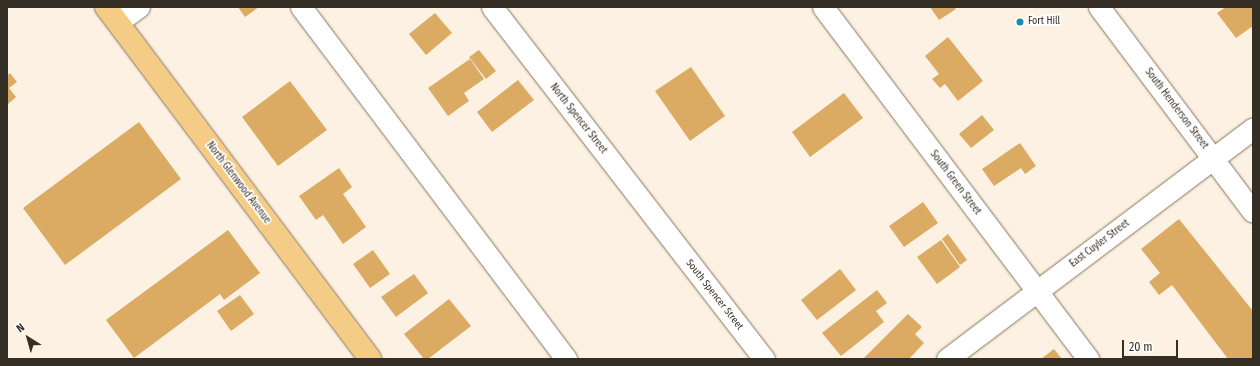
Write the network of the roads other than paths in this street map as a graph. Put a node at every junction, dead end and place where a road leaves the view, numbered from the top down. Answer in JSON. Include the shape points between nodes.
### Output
{"nodes":[{"id":1,"x":139,"y":7,"type":"edge"},
{"id":2,"x":301,"y":7,"type":"edge"},
{"id":3,"x":492,"y":7,"type":"edge"},
{"id":4,"x":823,"y":7,"type":"edge"},
{"id":5,"x":1099,"y":7,"type":"edge"},
{"id":6,"x":112,"y":15,"type":"edge"},
{"id":7,"x":1253,"y":128,"type":"edge"},
{"id":8,"x":1213,"y":159,"type":"junction"},
{"id":9,"x":1253,"y":212,"type":"edge"},
{"id":10,"x":665,"y":231,"type":"joint"},
{"id":11,"x":1038,"y":291,"type":"junction"},
{"id":12,"x":370,"y":359,"type":"edge"},
{"id":13,"x":566,"y":359,"type":"edge"},
{"id":14,"x":764,"y":359,"type":"edge"},
{"id":15,"x":947,"y":359,"type":"edge"},
{"id":16,"x":1088,"y":359,"type":"edge"}],
"edges":[{"from":1,"to":6,"type":"street"},
{"from":2,"to":13,"type":"street"},
{"from":3,"to":10,"type":"street","name":"North Spencer Street"},
{"from":4,"to":11,"type":"street","name":"South Green Street"},
{"from":5,"to":8,"type":"street","name":"South Henderson Street"},
{"from":6,"to":12,"type":"main road","name":"North Glenwood Avenue"},
{"from":7,"to":8,"type":"street","name":"East Cuyler Street"},
{"from":8,"to":9,"type":"street","name":"South Henderson Street"},
{"from":8,"to":11,"type":"street","name":"East Cuyler Street"},
{"from":10,"to":14,"type":"street","name":"South Spencer Street"},
{"from":11,"to":15,"type":"street","name":"East Cuyler Street"},
{"from":11,"to":16,"type":"street","name":"South Green Street"}]}
